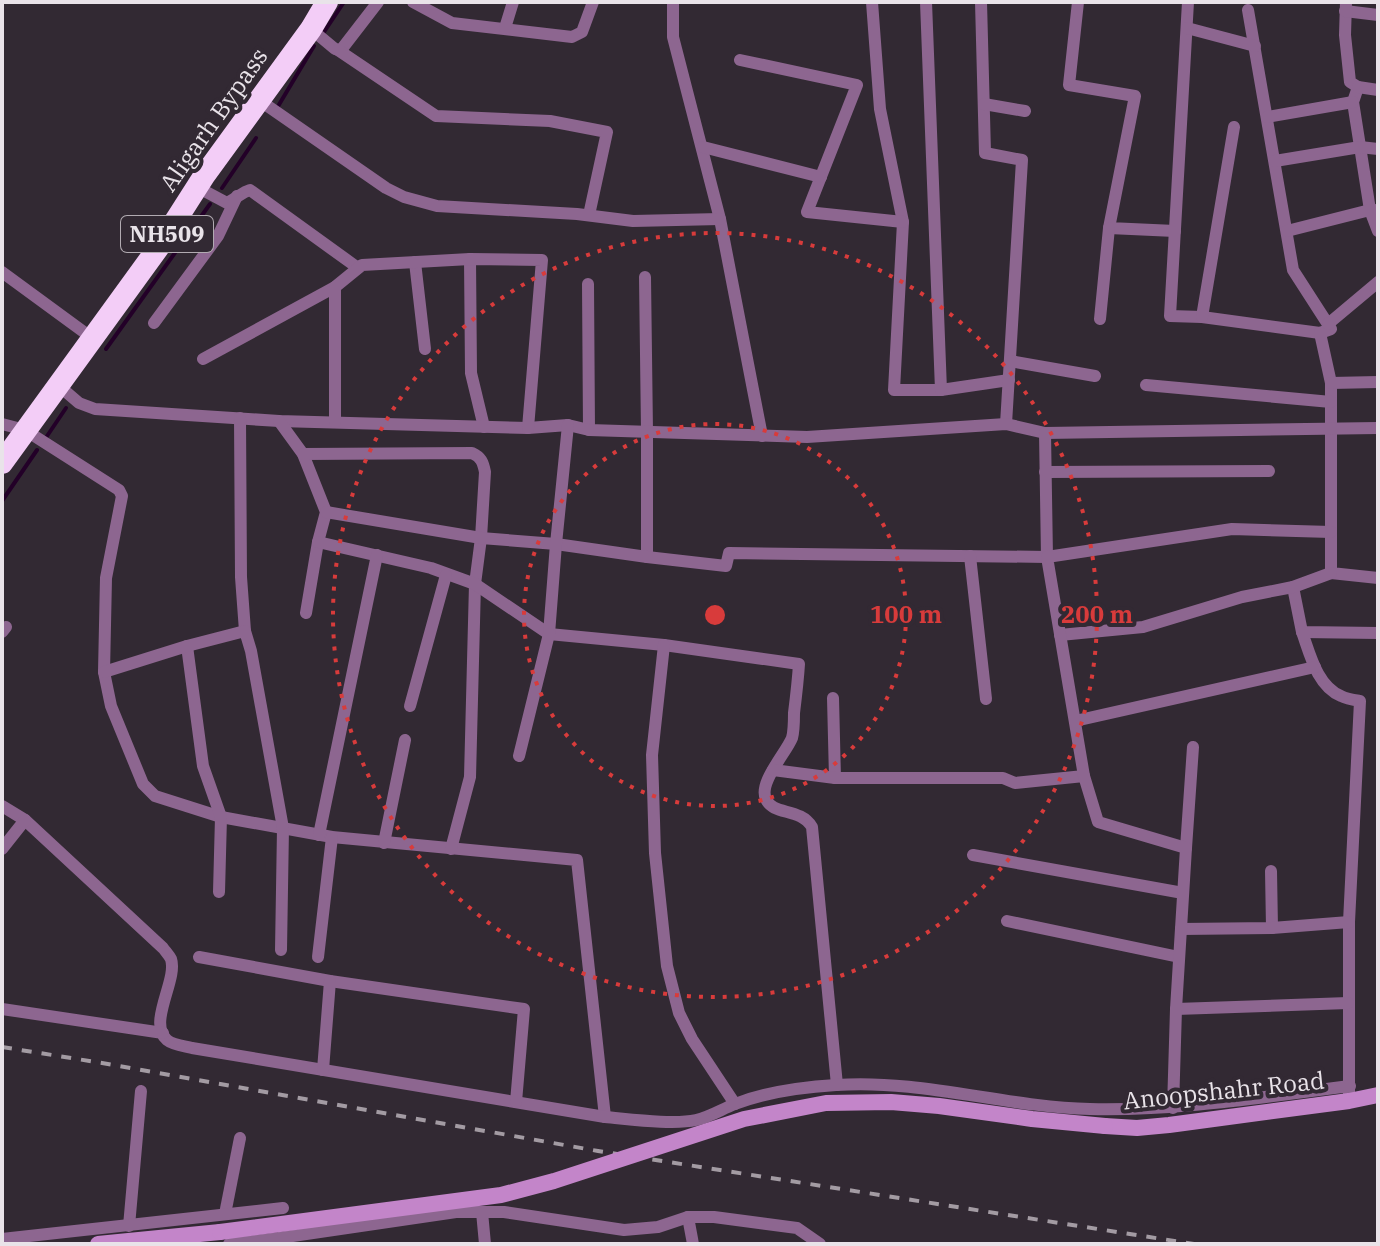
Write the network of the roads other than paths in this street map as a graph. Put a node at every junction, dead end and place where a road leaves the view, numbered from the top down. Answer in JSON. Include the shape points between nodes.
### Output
{"nodes":[{"id":1,"x":378,"y":2,"type":"edge"},
{"id":2,"x":413,"y":2,"type":"edge"},
{"id":3,"x":513,"y":2,"type":"edge"},
{"id":4,"x":593,"y":2,"type":"edge"},
{"id":5,"x":673,"y":2,"type":"edge"},
{"id":6,"x":872,"y":2,"type":"edge"},
{"id":7,"x":926,"y":2,"type":"edge"},
{"id":8,"x":981,"y":2,"type":"edge"},
{"id":9,"x":1078,"y":2,"type":"edge"},
{"id":10,"x":1188,"y":2,"type":"edge"},
{"id":11,"x":324,"y":3,"type":"edge"},
{"id":12,"x":1346,"y":6,"type":"edge"},
{"id":13,"x":1248,"y":10,"type":"dead end"},
{"id":14,"x":1378,"y":15,"type":"edge"},
{"id":15,"x":505,"y":28,"type":"junction"},
{"id":16,"x":1187,"y":28,"type":"junction"},
{"id":17,"x":311,"y":29,"type":"junction"},
{"id":18,"x":1255,"y":46,"type":"junction"},
{"id":19,"x":338,"y":50,"type":"junction"},
{"id":20,"x":740,"y":60,"type":"dead end"},
{"id":21,"x":1358,"y":87,"type":"junction"},
{"id":22,"x":1378,"y":90,"type":"edge"},
{"id":23,"x":259,"y":100,"type":"junction"},
{"id":24,"x":1353,"y":102,"type":"junction"},
{"id":25,"x":984,"y":104,"type":"junction"},
{"id":26,"x":1025,"y":111,"type":"dead end"},
{"id":27,"x":1267,"y":117,"type":"junction"},
{"id":28,"x":1234,"y":127,"type":"dead end"},
{"id":29,"x":703,"y":147,"type":"junction"},
{"id":30,"x":1360,"y":147,"type":"junction"},
{"id":31,"x":1378,"y":149,"type":"edge"},
{"id":32,"x":1275,"y":161,"type":"junction"},
{"id":33,"x":821,"y":177,"type":"junction"},
{"id":34,"x":1372,"y":183,"type":"edge"},
{"id":35,"x":197,"y":187,"type":"junction"},
{"id":36,"x":237,"y":196,"type":"junction"},
{"id":37,"x":1374,"y":210,"type":"edge"},
{"id":38,"x":589,"y":215,"type":"junction"},
{"id":39,"x":720,"y":219,"type":"junction"},
{"id":40,"x":903,"y":222,"type":"junction"},
{"id":41,"x":1109,"y":228,"type":"junction"},
{"id":42,"x":1175,"y":231,"type":"junction"},
{"id":43,"x":1287,"y":231,"type":"junction"},
{"id":44,"x":1378,"y":231,"type":"edge"},
{"id":45,"x":470,"y":259,"type":"junction"},
{"id":46,"x":415,"y":262,"type":"junction"},
{"id":47,"x":358,"y":268,"type":"junction"},
{"id":48,"x":2,"y":272,"type":"edge"},
{"id":49,"x":645,"y":277,"type":"dead end"},
{"id":50,"x":1378,"y":282,"type":"edge"},
{"id":51,"x":588,"y":284,"type":"dead end"},
{"id":52,"x":335,"y":287,"type":"junction"},
{"id":53,"x":1202,"y":317,"type":"junction"},
{"id":54,"x":1100,"y":319,"type":"dead end"},
{"id":55,"x":154,"y":323,"type":"dead end"},
{"id":56,"x":1324,"y":328,"type":"junction"},
{"id":57,"x":92,"y":338,"type":"junction"},
{"id":58,"x":425,"y":349,"type":"dead end"},
{"id":59,"x":203,"y":359,"type":"dead end"},
{"id":60,"x":1010,"y":361,"type":"junction"},
{"id":61,"x":1095,"y":376,"type":"dead end"},
{"id":62,"x":1009,"y":380,"type":"junction"},
{"id":63,"x":1378,"y":382,"type":"edge"},
{"id":64,"x":1331,"y":383,"type":"junction"},
{"id":65,"x":58,"y":385,"type":"junction"},
{"id":66,"x":1146,"y":385,"type":"dead end"},
{"id":67,"x":941,"y":390,"type":"junction"},
{"id":68,"x":1331,"y":402,"type":"junction"},
{"id":69,"x":240,"y":418,"type":"junction"},
{"id":70,"x":279,"y":421,"type":"junction"},
{"id":71,"x":335,"y":422,"type":"junction"},
{"id":72,"x":2,"y":424,"type":"edge"},
{"id":73,"x":1006,"y":424,"type":"junction"},
{"id":74,"x":568,"y":425,"type":"junction"},
{"id":75,"x":484,"y":427,"type":"junction"},
{"id":76,"x":528,"y":428,"type":"junction"},
{"id":77,"x":1378,"y":428,"type":"edge"},
{"id":78,"x":1331,"y":429,"type":"junction"},
{"id":79,"x":25,"y":430,"type":"junction"},
{"id":80,"x":589,"y":430,"type":"junction"},
{"id":81,"x":647,"y":432,"type":"junction"},
{"id":82,"x":1045,"y":433,"type":"junction"},
{"id":83,"x":762,"y":436,"type":"junction"},
{"id":84,"x":303,"y":454,"type":"junction"},
{"id":85,"x":2,"y":463,"type":"edge"},
{"id":86,"x":1269,"y":471,"type":"dead end"},
{"id":87,"x":1045,"y":472,"type":"junction"},
{"id":88,"x":326,"y":512,"type":"junction"},
{"id":89,"x":1331,"y":532,"type":"junction"},
{"id":90,"x":481,"y":538,"type":"junction"},
{"id":91,"x":318,"y":542,"type":"junction"},
{"id":92,"x":556,"y":544,"type":"junction"},
{"id":93,"x":377,"y":555,"type":"junction"},
{"id":94,"x":970,"y":556,"type":"junction"},
{"id":95,"x":647,"y":557,"type":"junction"},
{"id":96,"x":1047,"y":557,"type":"junction"},
{"id":97,"x":1331,"y":573,"type":"junction"},
{"id":98,"x":446,"y":575,"type":"junction"},
{"id":99,"x":1378,"y":578,"type":"edge"},
{"id":100,"x":475,"y":584,"type":"junction"},
{"id":101,"x":1293,"y":587,"type":"junction"},
{"id":102,"x":306,"y":613,"type":"dead end"},
{"id":103,"x":245,"y":631,"type":"junction"},
{"id":104,"x":1302,"y":632,"type":"junction"},
{"id":105,"x":1378,"y":633,"type":"edge"},
{"id":106,"x":549,"y":634,"type":"junction"},
{"id":107,"x":1060,"y":635,"type":"junction"},
{"id":108,"x":664,"y":645,"type":"junction"},
{"id":109,"x":187,"y":646,"type":"junction"},
{"id":110,"x":1315,"y":667,"type":"junction"},
{"id":111,"x":104,"y":672,"type":"junction"},
{"id":112,"x":833,"y":698,"type":"dead end"},
{"id":113,"x":986,"y":699,"type":"dead end"},
{"id":114,"x":410,"y":706,"type":"dead end"},
{"id":115,"x":1075,"y":721,"type":"junction"},
{"id":116,"x":405,"y":740,"type":"dead end"},
{"id":117,"x":1193,"y":747,"type":"dead end"},
{"id":118,"x":519,"y":756,"type":"dead end"},
{"id":119,"x":773,"y":770,"type":"junction"},
{"id":120,"x":1084,"y":776,"type":"junction"},
{"id":121,"x":835,"y":778,"type":"junction"},
{"id":122,"x":2,"y":806,"type":"edge"},
{"id":123,"x":221,"y":817,"type":"junction"},
{"id":124,"x":25,"y":820,"type":"junction"},
{"id":125,"x":283,"y":828,"type":"junction"},
{"id":126,"x":325,"y":836,"type":"junction"},
{"id":127,"x":384,"y":843,"type":"junction"},
{"id":128,"x":1186,"y":848,"type":"junction"},
{"id":129,"x":2,"y":849,"type":"edge"},
{"id":130,"x":451,"y":849,"type":"junction"},
{"id":131,"x":973,"y":855,"type":"dead end"},
{"id":132,"x":1271,"y":871,"type":"dead end"},
{"id":133,"x":219,"y":892,"type":"dead end"},
{"id":134,"x":1183,"y":893,"type":"junction"},
{"id":135,"x":1007,"y":921,"type":"dead end"},
{"id":136,"x":1349,"y":922,"type":"junction"},
{"id":137,"x":1272,"y":928,"type":"junction"},
{"id":138,"x":1181,"y":929,"type":"junction"},
{"id":139,"x":281,"y":950,"type":"dead end"},
{"id":140,"x":199,"y":957,"type":"dead end"},
{"id":141,"x":318,"y":957,"type":"dead end"},
{"id":142,"x":1179,"y":957,"type":"junction"},
{"id":143,"x":330,"y":981,"type":"junction"},
{"id":144,"x":1348,"y":1003,"type":"junction"},
{"id":145,"x":2,"y":1009,"type":"edge"},
{"id":146,"x":1176,"y":1009,"type":"junction"},
{"id":147,"x":163,"y":1033,"type":"junction"},
{"id":148,"x":323,"y":1070,"type":"junction"},
{"id":149,"x":837,"y":1085,"type":"junction"},
{"id":150,"x":141,"y":1091,"type":"dead end"},
{"id":151,"x":1349,"y":1094,"type":"junction"},
{"id":152,"x":1378,"y":1095,"type":"edge"},
{"id":153,"x":516,"y":1102,"type":"junction"},
{"id":154,"x":735,"y":1104,"type":"junction"},
{"id":155,"x":1173,"y":1108,"type":"junction"},
{"id":156,"x":605,"y":1117,"type":"junction"},
{"id":157,"x":240,"y":1138,"type":"dead end"},
{"id":158,"x":283,"y":1208,"type":"dead end"},
{"id":159,"x":482,"y":1212,"type":"junction"},
{"id":160,"x":225,"y":1214,"type":"junction"},
{"id":161,"x":688,"y":1217,"type":"junction"},
{"id":162,"x":129,"y":1226,"type":"junction"},
{"id":163,"x":225,"y":1238,"type":"edge"},
{"id":164,"x":2,"y":1239,"type":"edge"},
{"id":165,"x":98,"y":1244,"type":"edge"},
{"id":166,"x":485,"y":1244,"type":"edge"},
{"id":167,"x":693,"y":1244,"type":"edge"},
{"id":168,"x":820,"y":1244,"type":"edge"}],
"edges":[{"from":1,"to":19,"type":"street"},
{"from":2,"to":15,"type":"street","via":[[452,23]]},
{"from":3,"to":15,"type":"street"},
{"from":4,"to":15,"type":"street","via":[[576,37]]},
{"from":5,"to":29,"type":"street","via":[[673,37]]},
{"from":6,"to":40,"type":"street","via":[[880,109]]},
{"from":7,"to":67,"type":"street"},
{"from":8,"to":25,"type":"street"},
{"from":9,"to":41,"type":"street","via":[[1069,85],[1135,96]]},
{"from":10,"to":16,"type":"street"},
{"from":11,"to":17,"type":"highway","name":"Aligarh Bypass","number":"NH509"},
{"from":12,"to":14,"type":"street"},
{"from":12,"to":21,"type":"street","via":[[1350,82]]},
{"from":13,"to":18,"type":"street"},
{"from":16,"to":18,"type":"street"},
{"from":16,"to":42,"type":"street"},
{"from":17,"to":19,"type":"street"},
{"from":17,"to":23,"type":"highway","name":"Aligarh Bypass","number":"NH509"},
{"from":18,"to":27,"type":"street"},
{"from":19,"to":38,"type":"street","via":[[436,116],[550,121],[607,132]]},
{"from":20,"to":33,"type":"street","via":[[857,85]]},
{"from":21,"to":22,"type":"street"},
{"from":21,"to":24,"type":"street"},
{"from":23,"to":35,"type":"highway","name":"Aligarh Bypass","number":"NH509"},
{"from":23,"to":38,"type":"street","via":[[386,188],[418,202]]},
{"from":24,"to":27,"type":"street"},
{"from":24,"to":30,"type":"street"},
{"from":25,"to":26,"type":"street"},
{"from":25,"to":60,"type":"street","via":[[985,153],[1022,160]]},
{"from":27,"to":32,"type":"street"},
{"from":28,"to":53,"type":"street"},
{"from":29,"to":33,"type":"street"},
{"from":29,"to":39,"type":"street"},
{"from":30,"to":31,"type":"street"},
{"from":30,"to":32,"type":"street"},
{"from":30,"to":34,"type":"street"},
{"from":32,"to":43,"type":"street"},
{"from":33,"to":40,"type":"street","via":[[807,212]]},
{"from":34,"to":37,"type":"street"},
{"from":35,"to":36,"type":"street","via":[[227,203]]},
{"from":35,"to":57,"type":"highway","name":"Aligarh Bypass","number":"NH509"},
{"from":36,"to":47,"type":"street","via":[[250,190]]},
{"from":36,"to":55,"type":"street","via":[[218,236]]},
{"from":37,"to":43,"type":"street"},
{"from":37,"to":44,"type":"street"},
{"from":38,"to":39,"type":"street","via":[[633,221]]},
{"from":39,"to":83,"type":"street"},
{"from":40,"to":67,"type":"street","via":[[894,390]]},
{"from":41,"to":42,"type":"street"},
{"from":41,"to":54,"type":"street"},
{"from":42,"to":53,"type":"street","via":[[1170,316]]},
{"from":43,"to":56,"type":"street","via":[[1293,270]]},
{"from":45,"to":46,"type":"street"},
{"from":45,"to":75,"type":"street","via":[[471,373]]},
{"from":45,"to":76,"type":"street","via":[[542,260]]},
{"from":46,"to":47,"type":"street"},
{"from":46,"to":58,"type":"street"},
{"from":47,"to":52,"type":"street"},
{"from":48,"to":57,"type":"street"},
{"from":49,"to":81,"type":"street"},
{"from":50,"to":56,"type":"street"},
{"from":51,"to":80,"type":"street"},
{"from":52,"to":59,"type":"street"},
{"from":52,"to":71,"type":"street"},
{"from":53,"to":56,"type":"street"},
{"from":56,"to":64,"type":"street"},
{"from":57,"to":65,"type":"highway","name":"Aligarh Bypass","number":"NH509"},
{"from":60,"to":61,"type":"street"},
{"from":60,"to":62,"type":"street"},
{"from":62,"to":67,"type":"street"},
{"from":62,"to":73,"type":"street"},
{"from":63,"to":64,"type":"street"},
{"from":64,"to":68,"type":"street"},
{"from":65,"to":69,"type":"street","via":[[95,409]]},
{"from":65,"to":79,"type":"highway","name":"Aligarh Bypass","number":"NH509"},
{"from":66,"to":68,"type":"street"},
{"from":68,"to":78,"type":"street"},
{"from":69,"to":70,"type":"street"},
{"from":69,"to":103,"type":"street"},
{"from":70,"to":71,"type":"street"},
{"from":70,"to":84,"type":"street"},
{"from":71,"to":75,"type":"street"},
{"from":72,"to":79,"type":"street"},
{"from":73,"to":82,"type":"street"},
{"from":73,"to":83,"type":"street"},
{"from":74,"to":76,"type":"street"},
{"from":74,"to":80,"type":"street"},
{"from":74,"to":92,"type":"street"},
{"from":75,"to":76,"type":"street"},
{"from":77,"to":78,"type":"street"},
{"from":78,"to":82,"type":"street"},
{"from":78,"to":89,"type":"street"},
{"from":79,"to":85,"type":"highway","name":"Aligarh Bypass","number":"NH509"},
{"from":79,"to":111,"type":"street","via":[[122,496],[106,578]]},
{"from":80,"to":81,"type":"street"},
{"from":81,"to":83,"type":"street"},
{"from":81,"to":95,"type":"street"},
{"from":82,"to":87,"type":"street"},
{"from":84,"to":88,"type":"street"},
{"from":84,"to":90,"type":"street","via":[[479,456],[485,472]]},
{"from":86,"to":87,"type":"street"},
{"from":87,"to":96,"type":"street"},
{"from":88,"to":90,"type":"street"},
{"from":88,"to":91,"type":"street"},
{"from":89,"to":96,"type":"street","via":[[1232,529]]},
{"from":89,"to":97,"type":"street"},
{"from":90,"to":92,"type":"street"},
{"from":90,"to":100,"type":"street"},
{"from":91,"to":93,"type":"street"},
{"from":91,"to":102,"type":"street"},
{"from":92,"to":95,"type":"street"},
{"from":92,"to":106,"type":"street"},
{"from":93,"to":98,"type":"street"},
{"from":93,"to":126,"type":"street"},
{"from":94,"to":95,"type":"street","via":[[729,553],[726,566]]},
{"from":94,"to":96,"type":"street"},
{"from":94,"to":113,"type":"street"},
{"from":96,"to":107,"type":"street"},
{"from":97,"to":99,"type":"street"},
{"from":97,"to":101,"type":"street"},
{"from":98,"to":100,"type":"street"},
{"from":98,"to":114,"type":"street"},
{"from":100,"to":106,"type":"street"},
{"from":100,"to":130,"type":"street","via":[[470,777]]},
{"from":101,"to":104,"type":"street"},
{"from":101,"to":107,"type":"street","via":[[1143,627]]},
{"from":103,"to":109,"type":"street"},
{"from":103,"to":125,"type":"street"},
{"from":104,"to":105,"type":"street"},
{"from":104,"to":110,"type":"street"},
{"from":106,"to":108,"type":"street"},
{"from":106,"to":118,"type":"street"},
{"from":107,"to":115,"type":"street"},
{"from":108,"to":119,"type":"street","via":[[799,664],[792,737]]},
{"from":108,"to":154,"type":"street","via":[[652,755],[667,966],[679,1013]]},
{"from":109,"to":111,"type":"street"},
{"from":109,"to":123,"type":"street","via":[[203,766]]},
{"from":110,"to":115,"type":"street"},
{"from":110,"to":136,"type":"street","via":[[1339,696],[1360,701]]},
{"from":111,"to":123,"type":"street","via":[[111,706],[143,784],[155,796]]},
{"from":112,"to":121,"type":"street"},
{"from":115,"to":120,"type":"street"},
{"from":116,"to":127,"type":"street"},
{"from":117,"to":128,"type":"street"},
{"from":119,"to":121,"type":"street"},
{"from":119,"to":149,"type":"street","via":[[765,799],[773,808],[800,815],[812,827]]},
{"from":120,"to":121,"type":"street","via":[[1015,783],[1003,778]]},
{"from":120,"to":128,"type":"street","via":[[1098,822]]},
{"from":122,"to":124,"type":"street"},
{"from":123,"to":125,"type":"street"},
{"from":123,"to":133,"type":"street"},
{"from":124,"to":129,"type":"street"},
{"from":124,"to":147,"type":"street","via":[[171,959],[160,1019]]},
{"from":125,"to":126,"type":"street"},
{"from":125,"to":139,"type":"street"},
{"from":126,"to":127,"type":"street"},
{"from":126,"to":141,"type":"street"},
{"from":127,"to":130,"type":"street"},
{"from":128,"to":134,"type":"street"},
{"from":130,"to":156,"type":"street","via":[[577,860]]},
{"from":131,"to":134,"type":"street"},
{"from":132,"to":137,"type":"street"},
{"from":134,"to":138,"type":"street"},
{"from":135,"to":142,"type":"street"},
{"from":136,"to":137,"type":"street"},
{"from":136,"to":144,"type":"street"},
{"from":137,"to":138,"type":"street"},
{"from":138,"to":142,"type":"street"},
{"from":140,"to":143,"type":"street"},
{"from":142,"to":146,"type":"street"},
{"from":143,"to":148,"type":"street"},
{"from":143,"to":153,"type":"street","via":[[524,1009]]},
{"from":144,"to":146,"type":"street"},
{"from":144,"to":151,"type":"street"},
{"from":145,"to":147,"type":"street"},
{"from":146,"to":155,"type":"street"},
{"from":147,"to":148,"type":"street","via":[[173,1043],[192,1048]]},
{"from":148,"to":153,"type":"street"},
{"from":149,"to":154,"type":"street"},
{"from":149,"to":155,"type":"street","via":[[897,1085],[1088,1109]]},
{"from":150,"to":162,"type":"street"},
{"from":151,"to":152,"type":"main road","name":"Anoopshahr Road"},
{"from":151,"to":155,"type":"street"},
{"from":151,"to":163,"type":"main road","name":"Anoopshahr Road","bridge":true,"via":[[1137,1128],[891,1102],[826,1103],[744,1119],[501,1195]]},
{"from":153,"to":156,"type":"street"},
{"from":154,"to":156,"type":"street","via":[[693,1121]]},
{"from":157,"to":160,"type":"street"},
{"from":158,"to":160,"type":"street"},
{"from":159,"to":161,"type":"street","via":[[624,1230]]},
{"from":159,"to":163,"type":"street","via":[[279,1238]]},
{"from":159,"to":166,"type":"street"},
{"from":160,"to":162,"type":"street"},
{"from":161,"to":167,"type":"street"},
{"from":161,"to":168,"type":"street","via":[[797,1228]]},
{"from":162,"to":164,"type":"street"},
{"from":163,"to":165,"type":"main road","name":"Anoopshahr Road"}]}
